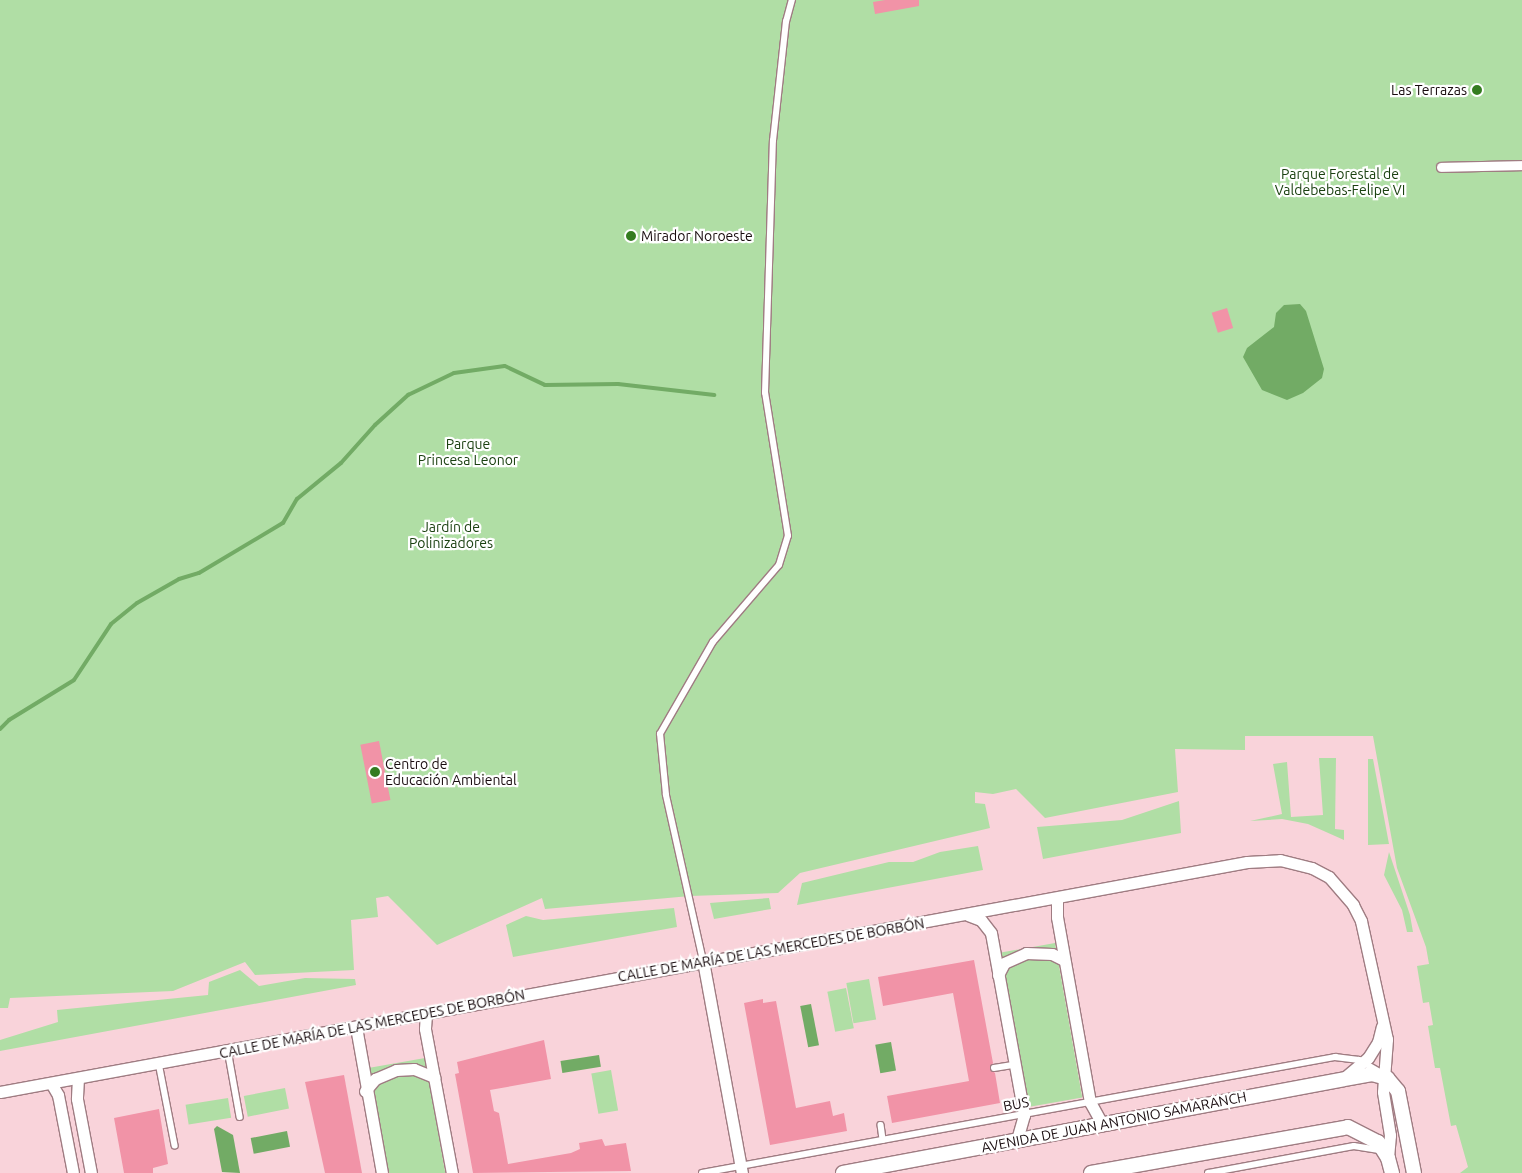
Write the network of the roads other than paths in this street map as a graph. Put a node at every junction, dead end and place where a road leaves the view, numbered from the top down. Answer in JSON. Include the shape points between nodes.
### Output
{"nodes":[{"id":1,"x":792,"y":0,"type":"edge"},
{"id":2,"x":1522,"y":165,"type":"edge"},
{"id":3,"x":1441,"y":167,"type":"dead end"},
{"id":4,"x":1057,"y":899,"type":"junction"},
{"id":5,"x":968,"y":915,"type":"junction"},
{"id":6,"x":1064,"y":960,"type":"junction"},
{"id":7,"x":703,"y":962,"type":"junction"},
{"id":8,"x":998,"y":975,"type":"junction"},
{"id":9,"x":426,"y":1014,"type":"junction"},
{"id":10,"x":1382,"y":1019,"type":"junction"},
{"id":11,"x":356,"y":1027,"type":"junction"},
{"id":12,"x":228,"y":1050,"type":"junction"},
{"id":13,"x":1365,"y":1062,"type":"junction"},
{"id":14,"x":160,"y":1063,"type":"junction"},
{"id":15,"x":1014,"y":1064,"type":"junction"},
{"id":16,"x":994,"y":1068,"type":"dead end"},
{"id":17,"x":434,"y":1077,"type":"junction"},
{"id":18,"x":1385,"y":1077,"type":"junction"},
{"id":19,"x":78,"y":1078,"type":"junction"},
{"id":20,"x":1344,"y":1078,"type":"junction"},
{"id":21,"x":51,"y":1083,"type":"junction"},
{"id":22,"x":365,"y":1091,"type":"junction"},
{"id":23,"x":0,"y":1092,"type":"edge"},
{"id":24,"x":1090,"y":1102,"type":"junction"},
{"id":25,"x":1024,"y":1116,"type":"junction"},
{"id":26,"x":240,"y":1117,"type":"dead end"},
{"id":27,"x":1102,"y":1124,"type":"junction"},
{"id":28,"x":881,"y":1125,"type":"dead end"},
{"id":29,"x":883,"y":1140,"type":"junction"},
{"id":30,"x":1017,"y":1140,"type":"junction"},
{"id":31,"x":175,"y":1145,"type":"dead end"},
{"id":32,"x":1391,"y":1167,"type":"edge"},
{"id":33,"x":741,"y":1169,"type":"edge"},
{"id":34,"x":1108,"y":1171,"type":"edge"},
{"id":35,"x":73,"y":1173,"type":"edge"},
{"id":36,"x":91,"y":1173,"type":"edge"},
{"id":37,"x":382,"y":1173,"type":"edge"},
{"id":38,"x":452,"y":1173,"type":"edge"},
{"id":39,"x":702,"y":1173,"type":"edge"},
{"id":40,"x":843,"y":1173,"type":"edge"},
{"id":41,"x":1092,"y":1173,"type":"edge"},
{"id":42,"x":1208,"y":1173,"type":"edge"},
{"id":43,"x":1414,"y":1173,"type":"edge"}],
"edges":[{"from":1,"to":7,"type":"lane","via":[[786,22],[773,141],[765,392],[788,536],[779,565],[712,642],[660,734],[666,795]]},
{"from":2,"to":3,"type":"street"},
{"from":4,"to":5,"type":"street","name":"CALLE DE MARÍA DE LAS MERCEDES DE BORBÓN"},
{"from":4,"to":6,"type":"street"},
{"from":4,"to":10,"type":"street","name":"CALLE DE MARÍA DE LAS MERCEDES DE BORBÓN","via":[[1248,862],[1280,860],[1312,868],[1329,877],[1353,905],[1361,921]]},
{"from":5,"to":7,"type":"street","name":"CALLE DE MARÍA DE LAS MERCEDES DE BORBÓN"},
{"from":5,"to":8,"type":"street","via":[[988,926]]},
{"from":6,"to":8,"type":"street","via":[[1052,954],[1026,953],[1004,964]]},
{"from":6,"to":24,"type":"street"},
{"from":7,"to":9,"type":"street","name":"CALLE DE MARÍA DE LAS MERCEDES DE BORBÓN"},
{"from":7,"to":33,"type":"street"},
{"from":8,"to":15,"type":"street"},
{"from":9,"to":11,"type":"street","name":"CALLE DE MARÍA DE LAS MERCEDES DE BORBÓN"},
{"from":9,"to":17,"type":"street","via":[[425,1029]]},
{"from":10,"to":13,"type":"street","via":[[1378,1042]]},
{"from":10,"to":18,"type":"street","name":"CALLE DE MARÍA DE LAS MERCEDES DE BORBÓN","via":[[1387,1039]]},
{"from":11,"to":12,"type":"street","name":"CALLE DE MARÍA DE LAS MERCEDES DE BORBÓN"},
{"from":11,"to":22,"type":"street"},
{"from":12,"to":14,"type":"street","name":"CALLE DE MARÍA DE LAS MERCEDES DE BORBÓN"},
{"from":12,"to":26,"type":"lane"},
{"from":13,"to":18,"type":"lane"},
{"from":13,"to":20,"type":"street"},
{"from":13,"to":24,"type":"lane","name":"BUS","via":[[1334,1057]]},
{"from":14,"to":19,"type":"street","name":"CALLE DE MARÍA DE LAS MERCEDES DE BORBÓN"},
{"from":14,"to":31,"type":"lane"},
{"from":15,"to":16,"type":"lane"},
{"from":15,"to":25,"type":"street"},
{"from":17,"to":22,"type":"street","via":[[419,1070],[396,1070],[376,1079]]},
{"from":17,"to":38,"type":"street"},
{"from":18,"to":20,"type":"street","name":"AVENIDA DE JUAN ANTONIO SAMARANCH","via":[[1372,1074]]},
{"from":18,"to":32,"type":"street","name":"CALLE DE MARÍA DE LAS MERCEDES DE BORBÓN","via":[[1383,1092]]},
{"from":18,"to":43,"type":"street","via":[[1392,1082],[1401,1099]]},
{"from":19,"to":21,"type":"street","name":"CALLE DE MARÍA DE LAS MERCEDES DE BORBÓN"},
{"from":19,"to":36,"type":"street","via":[[77,1099]]},
{"from":20,"to":27,"type":"street","name":"AVENIDA DE JUAN ANTONIO SAMARANCH"},
{"from":21,"to":23,"type":"street","name":"CALLE DE MARÍA DE LAS MERCEDES DE BORBÓN"},
{"from":21,"to":35,"type":"street","via":[[58,1096]]},
{"from":22,"to":37,"type":"street"},
{"from":24,"to":25,"type":"lane","name":"BUS"},
{"from":24,"to":27,"type":"street"},
{"from":25,"to":29,"type":"lane","name":"BUS"},
{"from":25,"to":30,"type":"street"},
{"from":27,"to":30,"type":"street","name":"AVENIDA DE JUAN ANTONIO SAMARANCH"},
{"from":28,"to":29,"type":"lane"},
{"from":29,"to":33,"type":"lane","name":"BUS"},
{"from":30,"to":40,"type":"street","name":"AVENIDA DE JUAN ANTONIO SAMARANCH"},
{"from":32,"to":34,"type":"street","via":[[1383,1146],[1370,1136],[1342,1128]]},
{"from":32,"to":42,"type":"lane","via":[[1374,1148],[1354,1146]]},
{"from":33,"to":39,"type":"lane","name":"BUS"},
{"from":34,"to":41,"type":"street"}]}
